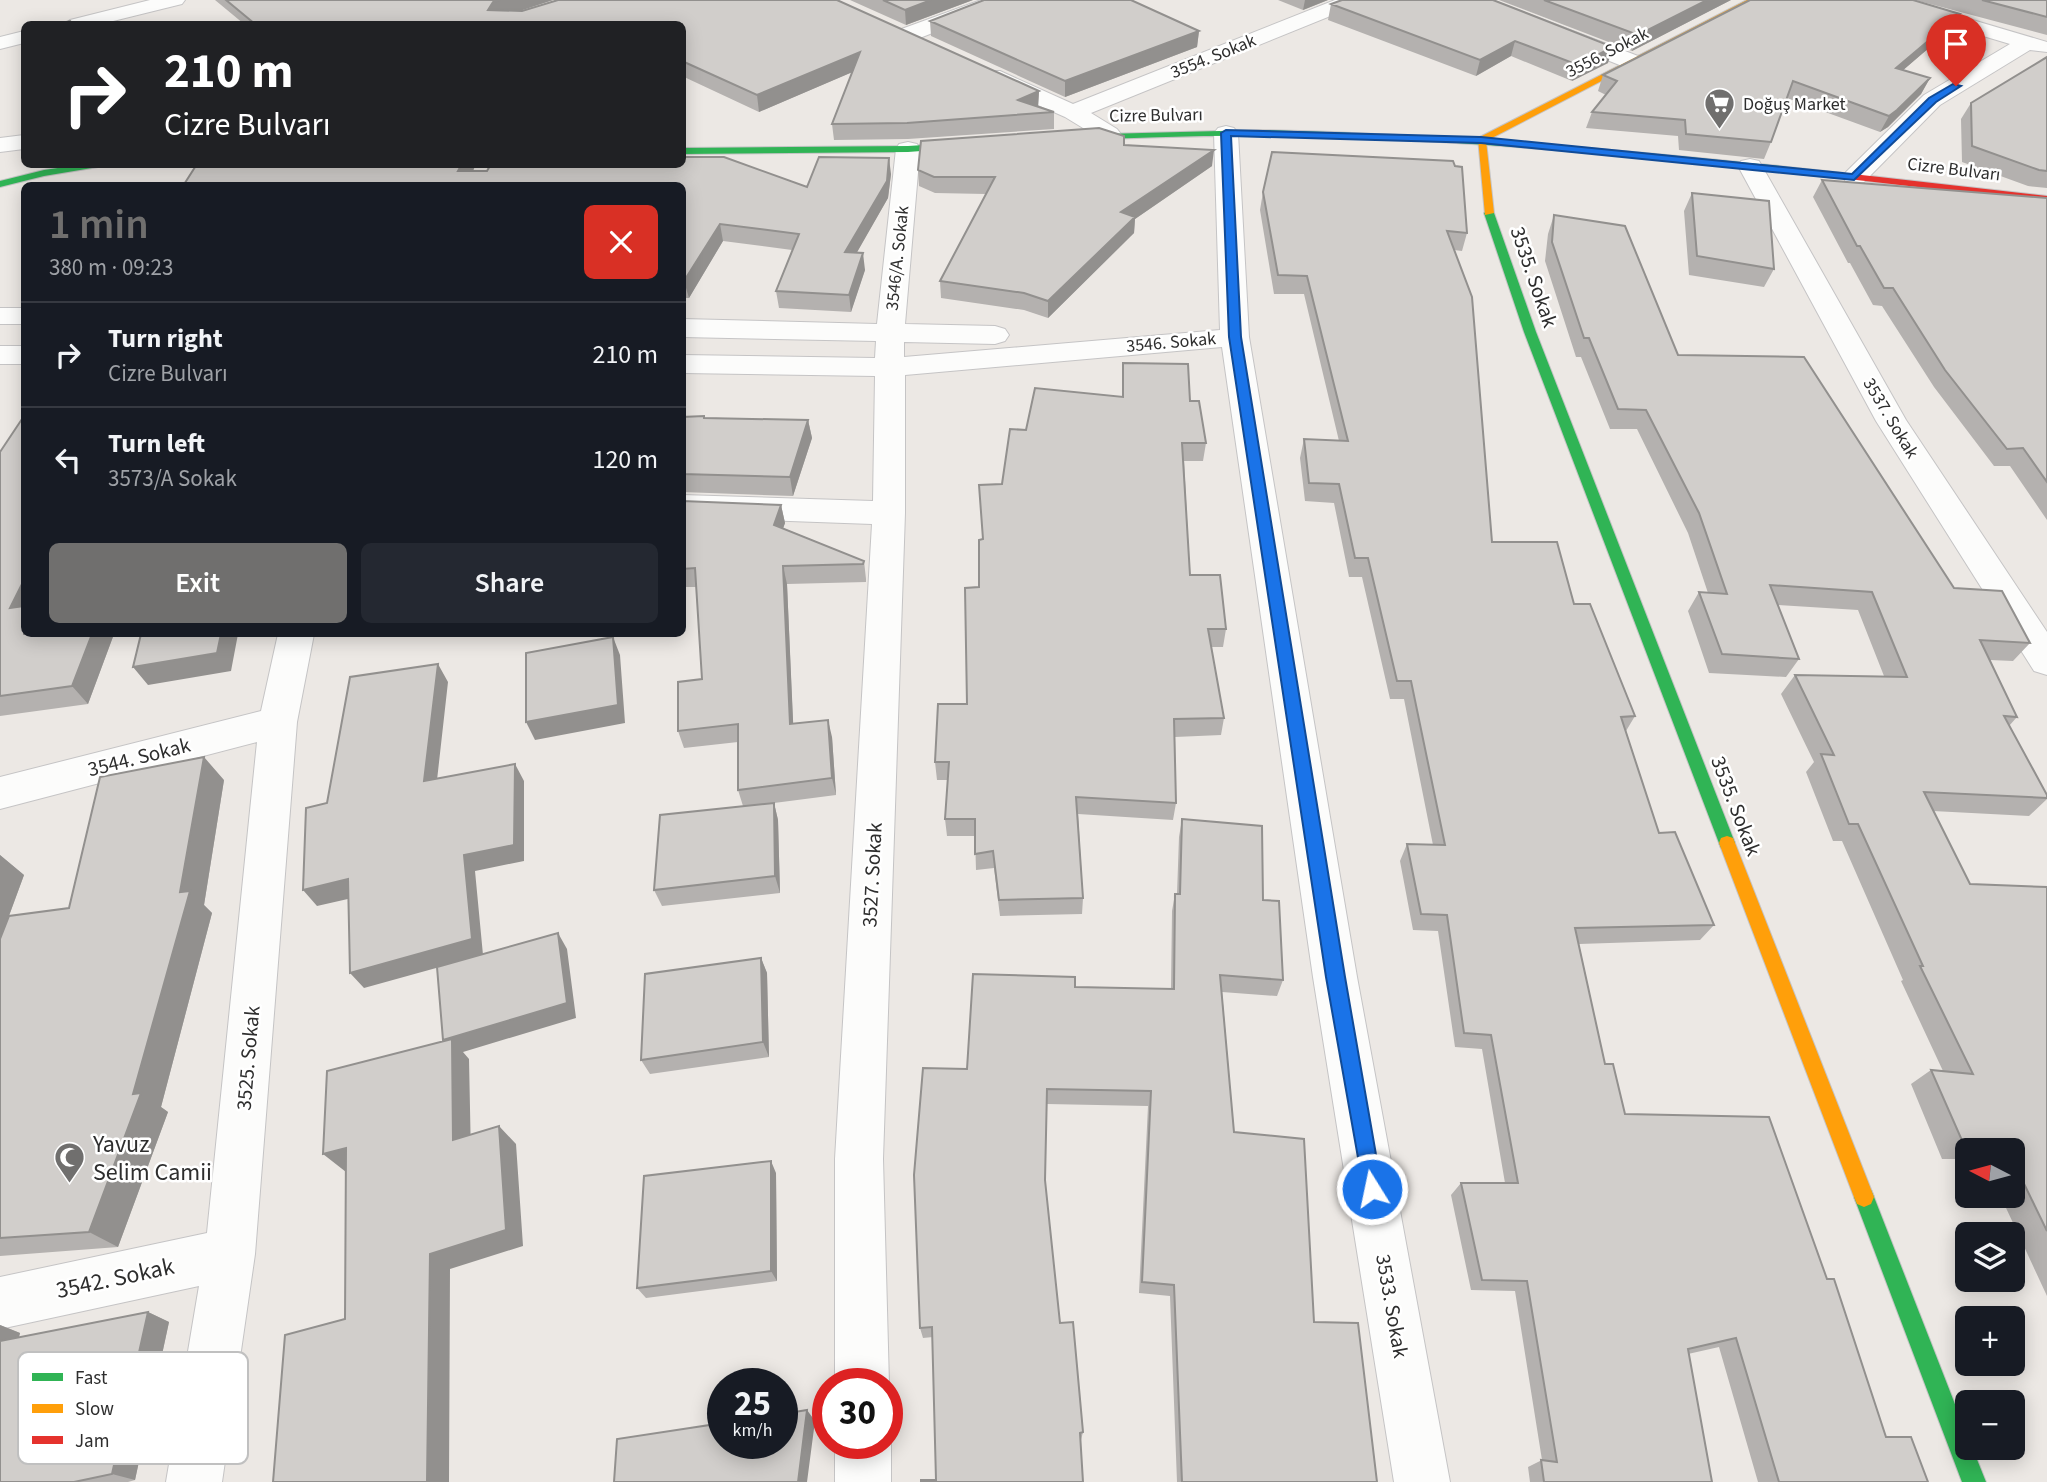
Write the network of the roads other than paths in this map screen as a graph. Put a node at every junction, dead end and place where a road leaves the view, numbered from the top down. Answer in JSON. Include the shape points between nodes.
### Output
{"nodes":[{"id":1,"x":174,"y":0,"type":"edge"},
{"id":2,"x":1000,"y":0,"type":"edge"},
{"id":3,"x":1353,"y":0,"type":"edge"},
{"id":4,"x":1474,"y":0,"type":"edge"},
{"id":5,"x":1753,"y":0,"type":"edge"},
{"id":6,"x":1883,"y":0,"type":"edge"},
{"id":7,"x":127,"y":12,"type":"edge"},
{"id":8,"x":90,"y":21,"type":"edge"},
{"id":9,"x":882,"y":26,"type":"edge"},
{"id":10,"x":904,"y":36,"type":"junction"},
{"id":11,"x":21,"y":38,"type":"edge"},
{"id":12,"x":0,"y":43,"type":"edge"},
{"id":13,"x":2037,"y":46,"type":"edge"},
{"id":14,"x":928,"y":47,"type":"edge"},
{"id":15,"x":1630,"y":61,"type":"junction"},
{"id":16,"x":976,"y":68,"type":"edge"},
{"id":17,"x":1073,"y":112,"type":"junction"},
{"id":18,"x":1226,"y":133,"type":"junction"},
{"id":19,"x":1109,"y":134,"type":"junction"},
{"id":20,"x":1055,"y":138,"type":"edge"},
{"id":21,"x":1481,"y":140,"type":"junction"},
{"id":22,"x":21,"y":142,"type":"edge"},
{"id":23,"x":988,"y":143,"type":"edge"},
{"id":24,"x":0,"y":145,"type":"edge"},
{"id":25,"x":908,"y":149,"type":"junction"},
{"id":26,"x":686,"y":151,"type":"edge"},
{"id":27,"x":21,"y":164,"type":"edge"},
{"id":28,"x":1750,"y":166,"type":"junction"},
{"id":29,"x":81,"y":168,"type":"edge"},
{"id":30,"x":0,"y":170,"type":"edge"},
{"id":31,"x":1854,"y":177,"type":"junction"},
{"id":32,"x":0,"y":184,"type":"edge"},
{"id":33,"x":2047,"y":199,"type":"edge"},
{"id":34,"x":0,"y":316,"type":"edge"},
{"id":35,"x":21,"y":316,"type":"edge"},
{"id":36,"x":686,"y":328,"type":"edge"},
{"id":37,"x":1235,"y":337,"type":"junction"},
{"id":38,"x":890,"y":351,"type":"junction"},
{"id":39,"x":686,"y":364,"type":"edge"},
{"id":40,"x":686,"y":506,"type":"edge"},
{"id":41,"x":889,"y":513,"type":"junction"},
{"id":42,"x":295,"y":637,"type":"edge"},
{"id":43,"x":2047,"y":661,"type":"edge"},
{"id":44,"x":278,"y":722,"type":"junction"},
{"id":45,"x":0,"y":793,"type":"edge"},
{"id":46,"x":230,"y":1254,"type":"junction"},
{"id":47,"x":0,"y":1303,"type":"edge"},
{"id":48,"x":215,"y":1352,"type":"edge"},
{"id":49,"x":862,"y":1368,"type":"edge"},
{"id":50,"x":863,"y":1459,"type":"edge"},
{"id":51,"x":197,"y":1464,"type":"edge"},
{"id":52,"x":194,"y":1482,"type":"edge"},
{"id":53,"x":863,"y":1482,"type":"edge"},
{"id":54,"x":1422,"y":1482,"type":"edge"},
{"id":55,"x":1974,"y":1482,"type":"edge"}],
"edges":[{"from":1,"to":7,"type":"street"},
{"from":2,"to":10,"type":"street"},
{"from":3,"to":17,"type":"street","name":"3554. Sokak"},
{"from":4,"to":15,"type":"street"},
{"from":5,"to":15,"type":"street","name":"3556. Sokak"},
{"from":6,"to":13,"type":"street"},
{"from":7,"to":8,"type":"street"},
{"from":9,"to":10,"type":"street"},
{"from":10,"to":14,"type":"street"},
{"from":11,"to":12,"type":"street"},
{"from":13,"to":31,"type":"street","via":[[1932,100]]},
{"from":15,"to":21,"type":"street","name":"3556. Sokak"},
{"from":16,"to":17,"type":"street"},
{"from":17,"to":19,"type":"street"},
{"from":18,"to":19,"type":"street","name":"Cizre Bulvarı"},
{"from":18,"to":21,"type":"street","name":"Cizre Bulvarı"},
{"from":18,"to":37,"type":"street","name":"3533. Sokak"},
{"from":19,"to":20,"type":"street","name":"Cizre Bulvarı"},
{"from":21,"to":28,"type":"street","name":"Cizre Bulvarı"},
{"from":21,"to":55,"type":"street","name":"3535. Sokak","via":[[1486,206],[1530,332]]},
{"from":22,"to":24,"type":"street"},
{"from":23,"to":25,"type":"street"},
{"from":25,"to":26,"type":"street"},
{"from":25,"to":38,"type":"street","name":"3546/A. Sokak"},
{"from":27,"to":30,"type":"street"},
{"from":28,"to":31,"type":"street","name":"Cizre Bulvarı"},
{"from":28,"to":43,"type":"street","name":"3537. Sokak","via":[[1891,421]]},
{"from":29,"to":32,"type":"street"},
{"from":31,"to":33,"type":"street","name":"Cizre Bulvarı"},
{"from":34,"to":35,"type":"street"},
{"from":36,"to":38,"type":"street","name":"3546. Sokak"},
{"from":37,"to":38,"type":"street","name":"3546. Sokak"},
{"from":37,"to":54,"type":"street","name":"3533. Sokak","via":[[1335,977]]},
{"from":38,"to":39,"type":"street","name":"3546. Sokak"},
{"from":38,"to":41,"type":"street","name":"3527. Sokak"},
{"from":40,"to":41,"type":"street"},
{"from":41,"to":49,"type":"street","name":"3527. Sokak","via":[[859,1159]]},
{"from":42,"to":44,"type":"street","name":"3525. Sokak"},
{"from":44,"to":45,"type":"street","name":"3544. Sokak"},
{"from":44,"to":46,"type":"street","name":"3525. Sokak"},
{"from":46,"to":47,"type":"street","name":"3542. Sokak"},
{"from":46,"to":48,"type":"street","name":"3525. Sokak"},
{"from":50,"to":53,"type":"street"},
{"from":51,"to":52,"type":"street","name":"3525. Sokak"}]}
